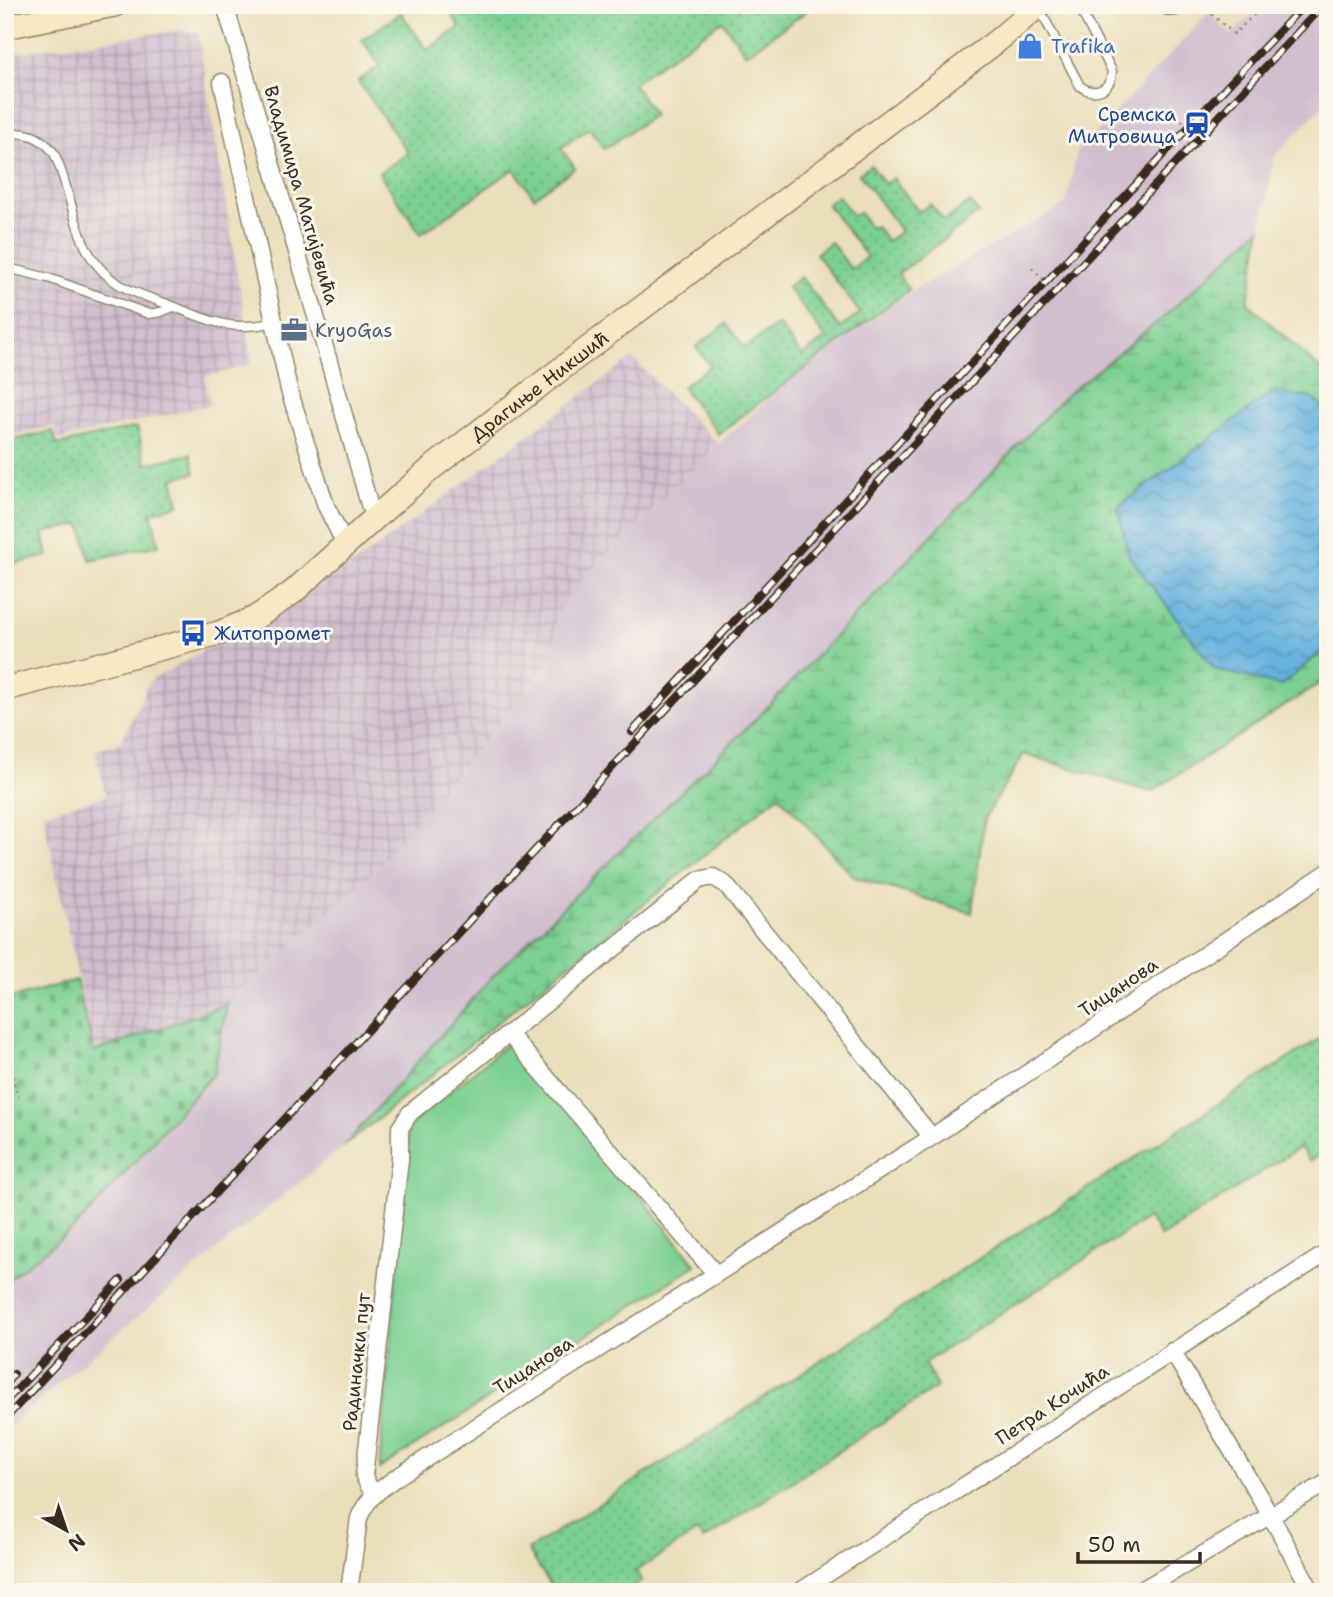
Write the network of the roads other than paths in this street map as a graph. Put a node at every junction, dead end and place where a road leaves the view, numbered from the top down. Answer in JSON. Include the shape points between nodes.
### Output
{"nodes":[{"id":1,"x":114,"y":5,"type":"edge"},
{"id":2,"x":225,"y":5,"type":"edge"},
{"id":3,"x":1039,"y":5,"type":"edge"},
{"id":4,"x":1078,"y":5,"type":"edge"},
{"id":5,"x":1158,"y":5,"type":"edge"},
{"id":6,"x":1186,"y":5,"type":"edge"},
{"id":7,"x":5,"y":27,"type":"edge"},
{"id":8,"x":222,"y":82,"type":"dead end"},
{"id":9,"x":5,"y":134,"type":"edge"},
{"id":10,"x":5,"y":270,"type":"edge"},
{"id":11,"x":173,"y":307,"type":"junction"},
{"id":12,"x":274,"y":322,"type":"junction"},
{"id":13,"x":377,"y":516,"type":"junction"},
{"id":14,"x":345,"y":544,"type":"junction"},
{"id":15,"x":5,"y":689,"type":"edge"},
{"id":16,"x":1328,"y":872,"type":"edge"},
{"id":17,"x":509,"y":1034,"type":"junction"},
{"id":18,"x":932,"y":1137,"type":"junction"},
{"id":19,"x":1328,"y":1252,"type":"edge"},
{"id":20,"x":716,"y":1273,"type":"junction"},
{"id":21,"x":1172,"y":1350,"type":"junction"},
{"id":22,"x":1328,"y":1482,"type":"edge"},
{"id":23,"x":375,"y":1494,"type":"junction"},
{"id":24,"x":1271,"y":1516,"type":"junction"},
{"id":25,"x":349,"y":1592,"type":"edge"},
{"id":26,"x":799,"y":1592,"type":"edge"},
{"id":27,"x":1139,"y":1592,"type":"edge"},
{"id":28,"x":1312,"y":1592,"type":"edge"}],
"edges":[{"from":1,"to":7,"type":"street"},
{"from":2,"to":13,"type":"street","name":"Владимира Матијевића","via":[[369,505]]},
{"from":3,"to":4,"type":"lane","via":[[1080,86],[1098,92],[1112,79],[1112,71]]},
{"from":3,"to":13,"type":"street","name":"Драгиње Никшић","via":[[433,467]]},
{"from":5,"to":6,"type":"lane","via":[[1172,12]]},
{"from":8,"to":12,"type":"street"},
{"from":9,"to":11,"type":"lane","via":[[33,136],[54,153],[84,243],[103,271],[125,289]]},
{"from":10,"to":11,"type":"lane","via":[[48,278],[149,314]]},
{"from":11,"to":12,"type":"lane","via":[[230,326]]},
{"from":12,"to":14,"type":"street","via":[[289,390],[319,484]]},
{"from":13,"to":14,"type":"street","name":"Драгиње Никшић"},
{"from":14,"to":15,"type":"street","name":"Драгиње Никшић","via":[[292,593],[255,618],[219,632]]},
{"from":16,"to":18,"type":"street","name":"Тицанова"},
{"from":17,"to":18,"type":"street","via":[[699,880],[713,877],[725,884]]},
{"from":17,"to":20,"type":"street"},
{"from":17,"to":23,"type":"street","name":"Радиначки пут","via":[[410,1113],[400,1128],[365,1476]]},
{"from":18,"to":20,"type":"street","name":"Тицанова"},
{"from":19,"to":21,"type":"street","name":"Петра Кочића"},
{"from":20,"to":23,"type":"street","name":"Тицанова"},
{"from":21,"to":24,"type":"street"},
{"from":21,"to":26,"type":"street","name":"Петра Кочића"},
{"from":22,"to":24,"type":"street"},
{"from":23,"to":25,"type":"street","via":[[359,1518]]},
{"from":24,"to":27,"type":"street"},
{"from":24,"to":28,"type":"street"}]}
